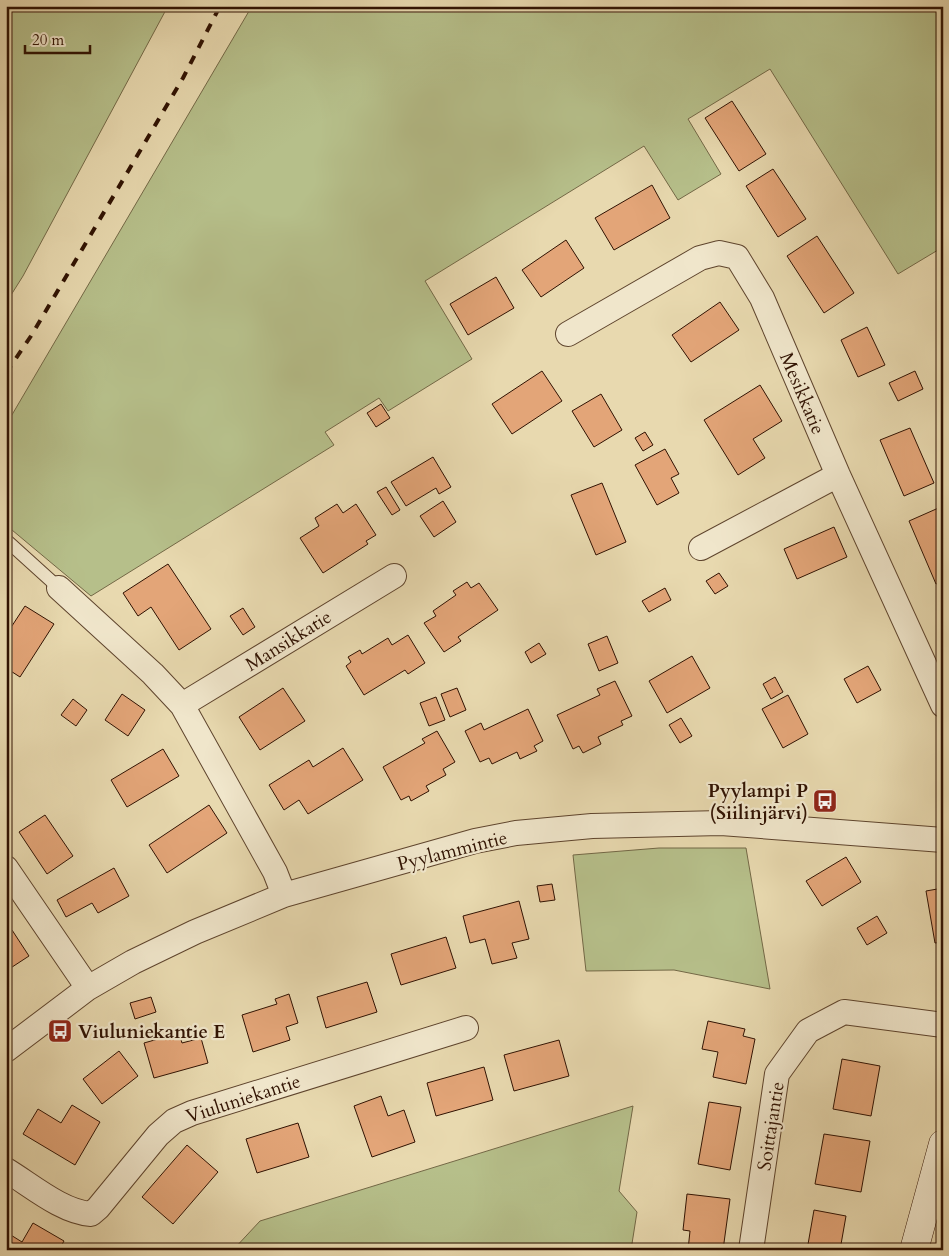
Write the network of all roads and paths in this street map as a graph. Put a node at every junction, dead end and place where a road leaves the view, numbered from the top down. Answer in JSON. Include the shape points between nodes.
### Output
{"nodes":[{"id":1,"x":568,"y":334,"type":"dead end"},
{"id":2,"x":838,"y":475,"type":"junction"},
{"id":3,"x":6,"y":540,"type":"edge"},
{"id":4,"x":701,"y":548,"type":"dead end"},
{"id":5,"x":394,"y":576,"type":"dead end"},
{"id":6,"x":59,"y":588,"type":"joint"},
{"id":7,"x":182,"y":705,"type":"junction"},
{"id":8,"x":943,"y":705,"type":"edge"},
{"id":9,"x":943,"y":840,"type":"edge"},
{"id":10,"x":6,"y":868,"type":"edge"},
{"id":11,"x":284,"y":895,"type":"junction"},
{"id":12,"x":88,"y":988,"type":"junction"},
{"id":13,"x":943,"y":1026,"type":"edge"},
{"id":14,"x":466,"y":1028,"type":"dead end"},
{"id":15,"x":6,"y":1050,"type":"edge"},
{"id":16,"x":943,"y":1144,"type":"edge"},
{"id":17,"x":6,"y":1170,"type":"edge"},
{"id":18,"x":751,"y":1250,"type":"edge"},
{"id":19,"x":914,"y":1250,"type":"edge"}],
"edges":[{"from":1,"to":2,"type":"street","name":"Mesikkatie","via":[[700,258],[719,253],[737,257],[762,298]]},
{"from":2,"to":4,"type":"street"},
{"from":2,"to":8,"type":"street","name":"Mesikkatie"},
{"from":3,"to":6,"type":"lane"},
{"from":5,"to":7,"type":"street","name":"Mansikkatie"},
{"from":6,"to":7,"type":"street"},
{"from":7,"to":11,"type":"street","via":[[275,872]]},
{"from":9,"to":11,"type":"street","name":"Pyylammintie","via":[[721,823],[592,826],[516,833],[475,841]]},
{"from":10,"to":12,"type":"street"},
{"from":11,"to":12,"type":"street","name":"Pyylammintie","via":[[195,932]]},
{"from":12,"to":15,"type":"street","name":"Pyylammintie"},
{"from":13,"to":18,"type":"street","name":"Soittajantie","via":[[844,1012],[808,1031],[777,1074]]},
{"from":14,"to":17,"type":"street","name":"Viuluniekantie","via":[[174,1121],[158,1135],[91,1214],[60,1204]]},
{"from":16,"to":19,"type":"street"}]}
